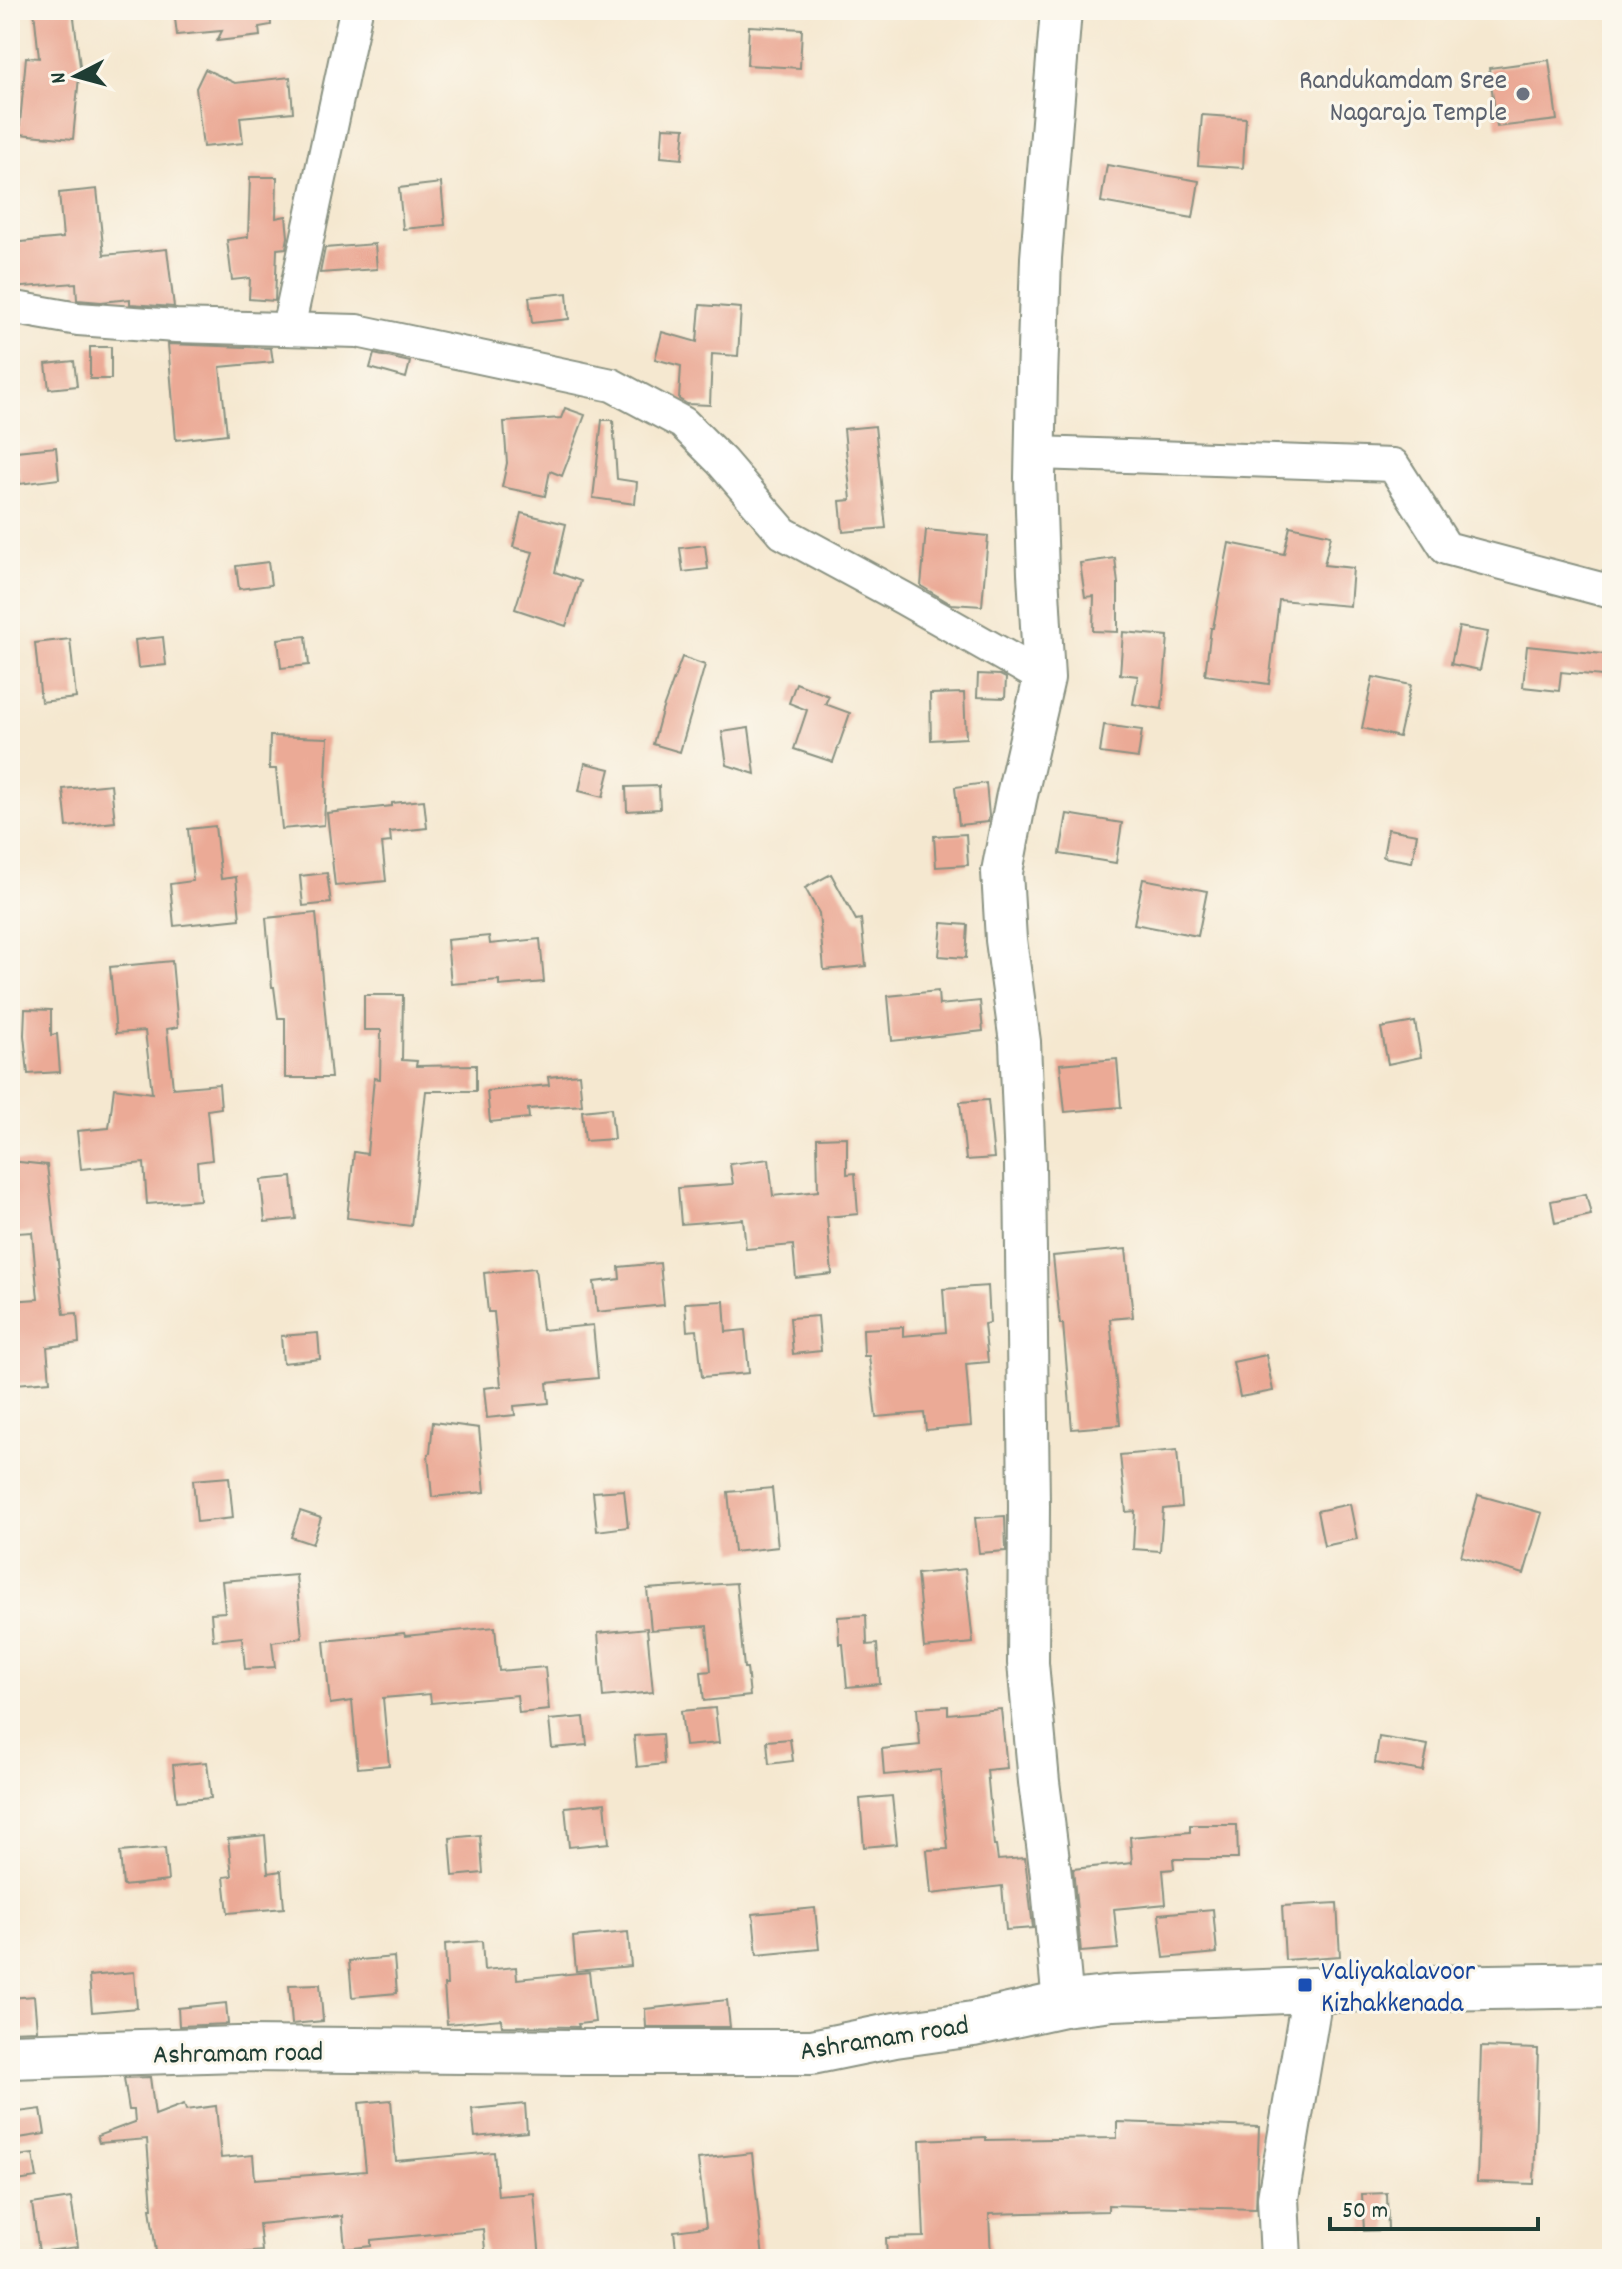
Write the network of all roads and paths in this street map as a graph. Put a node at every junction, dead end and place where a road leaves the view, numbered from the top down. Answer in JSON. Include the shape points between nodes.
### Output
{"nodes":[{"id":1,"x":356,"y":10,"type":"edge"},
{"id":2,"x":1061,"y":10,"type":"edge"},
{"id":3,"x":10,"y":307,"type":"edge"},
{"id":4,"x":288,"y":329,"type":"junction"},
{"id":5,"x":1037,"y":453,"type":"junction"},
{"id":6,"x":1612,"y":592,"type":"edge"},
{"id":7,"x":1044,"y":678,"type":"junction"},
{"id":8,"x":1612,"y":1985,"type":"edge"},
{"id":9,"x":1313,"y":1990,"type":"junction"},
{"id":10,"x":1063,"y":2004,"type":"junction"},
{"id":11,"x":10,"y":2056,"type":"edge"},
{"id":12,"x":1281,"y":2259,"type":"edge"}],
"edges":[{"from":1,"to":4,"type":"street"},
{"from":2,"to":5,"type":"street","via":[[1041,258]]},
{"from":3,"to":4,"type":"street","via":[[78,319]]},
{"from":4,"to":7,"type":"street","via":[[357,331],[612,385],[683,423],[783,533]]},
{"from":5,"to":6,"type":"street","via":[[1393,465],[1446,548]]},
{"from":5,"to":7,"type":"street"},
{"from":7,"to":10,"type":"street","via":[[1002,872],[1020,1042],[1025,1165],[1028,1663]]},
{"from":8,"to":9,"type":"main road","name":"Ashramam road"},
{"from":9,"to":10,"type":"main road","name":"Ashramam road"},
{"from":9,"to":12,"type":"street","via":[[1278,2198]]},
{"from":10,"to":11,"type":"main road","name":"Ashramam road","via":[[812,2052],[238,2049]]}]}
